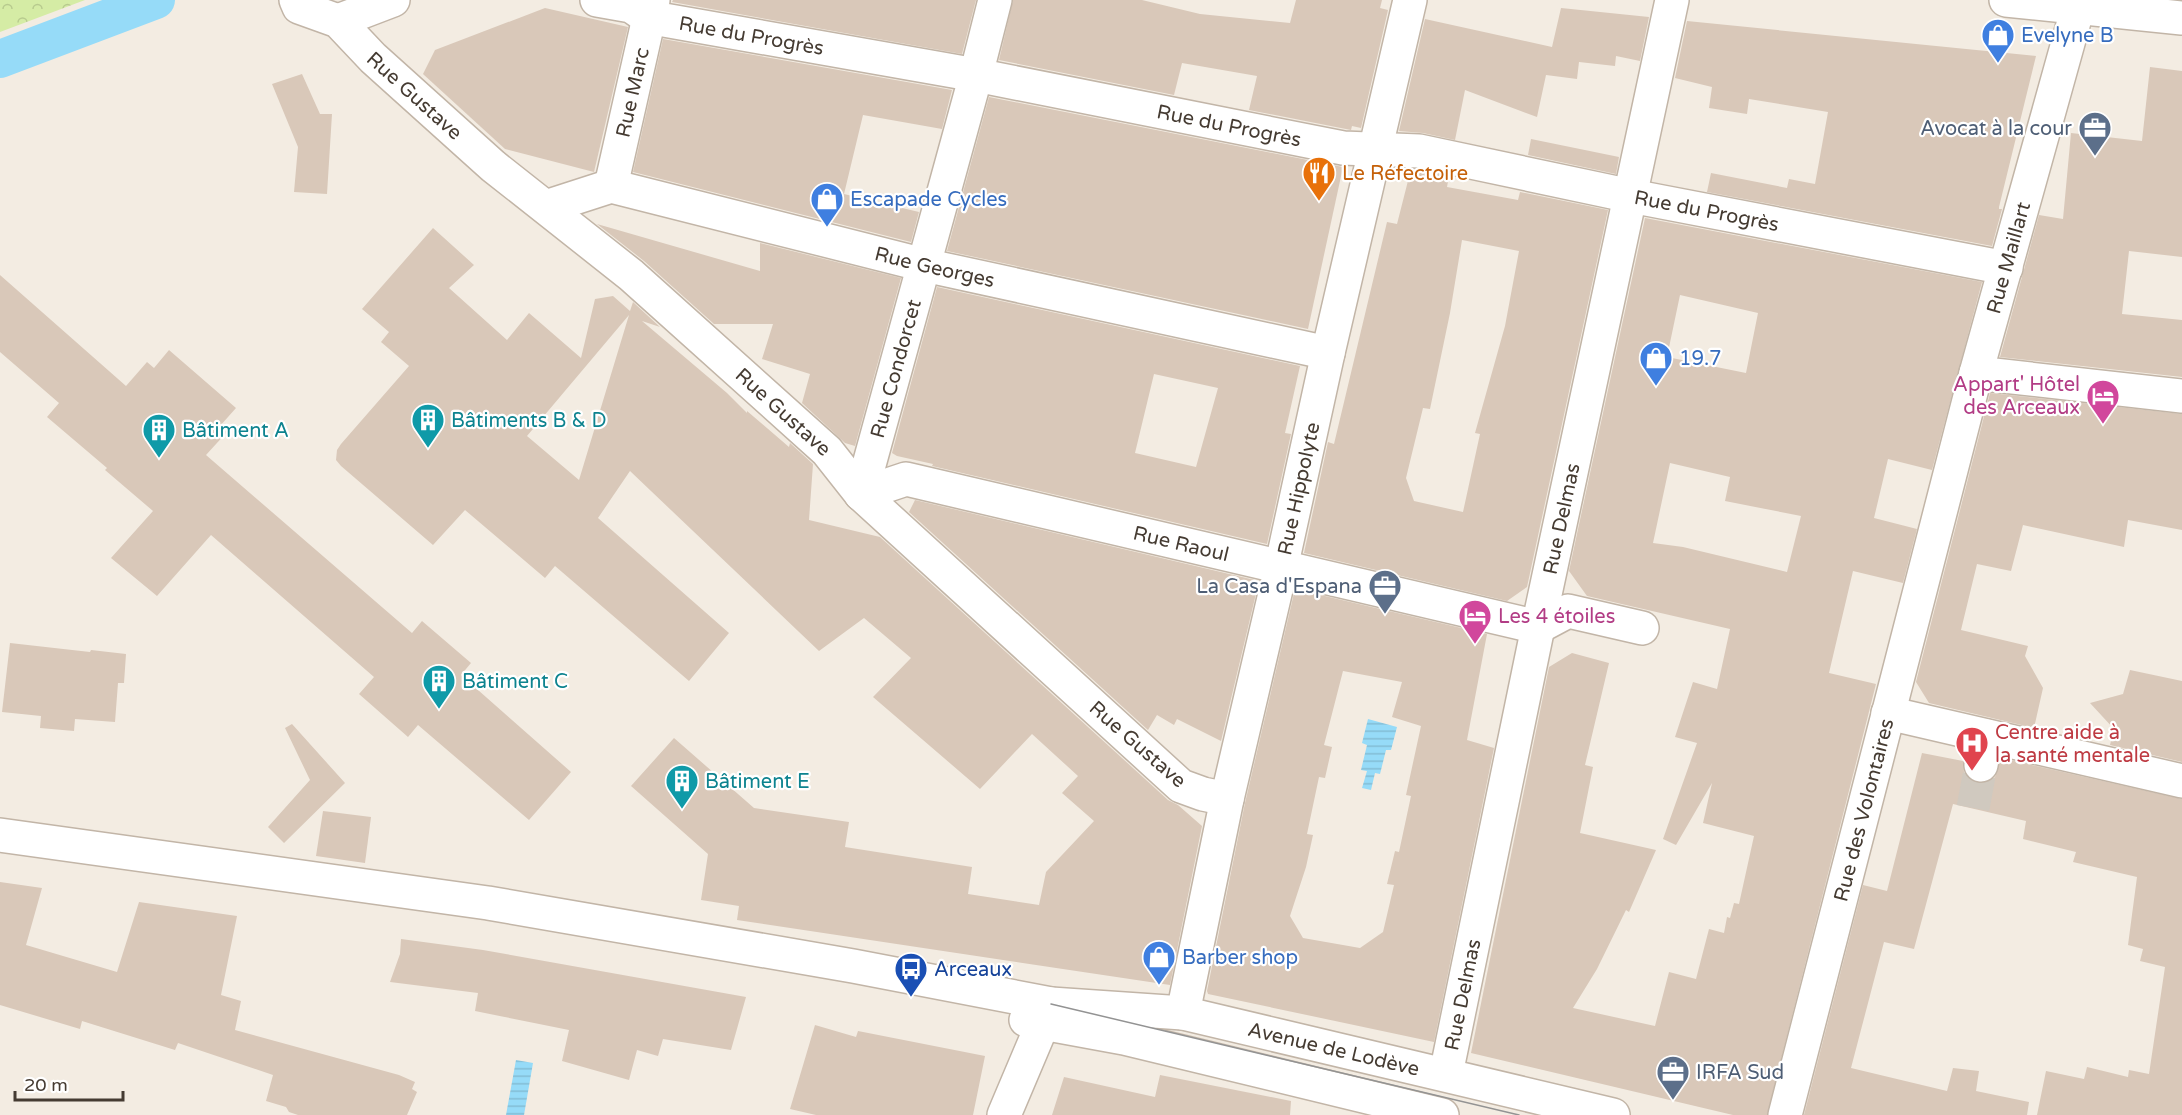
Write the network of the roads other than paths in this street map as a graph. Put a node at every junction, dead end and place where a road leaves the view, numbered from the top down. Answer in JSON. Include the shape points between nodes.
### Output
{"nodes":[{"id":1,"x":296,"y":0,"type":"edge"},
{"id":2,"x":393,"y":0,"type":"edge"},
{"id":3,"x":597,"y":0,"type":"edge"},
{"id":4,"x":995,"y":0,"type":"edge"},
{"id":5,"x":1410,"y":0,"type":"edge"},
{"id":6,"x":1672,"y":0,"type":"edge"},
{"id":7,"x":2006,"y":0,"type":"edge"},
{"id":8,"x":2078,"y":7,"type":"junction"},
{"id":9,"x":650,"y":8,"type":"edge"},
{"id":10,"x":343,"y":11,"type":"edge"},
{"id":11,"x":2182,"y":18,"type":"edge"},
{"id":12,"x":976,"y":75,"type":"junction"},
{"id":13,"x":1377,"y":149,"type":"junction"},
{"id":14,"x":610,"y":186,"type":"junction"},
{"id":15,"x":1630,"y":196,"type":"junction"},
{"id":16,"x":546,"y":207,"type":"junction"},
{"id":17,"x":924,"y":266,"type":"junction"},
{"id":18,"x":2006,"y":268,"type":"junction"},
{"id":19,"x":1328,"y":353,"type":"junction"},
{"id":20,"x":1976,"y":373,"type":"junction"},
{"id":21,"x":2182,"y":396,"type":"edge"},
{"id":22,"x":861,"y":494,"type":"junction"},
{"id":23,"x":1941,"y":506,"type":"joint"},
{"id":24,"x":1281,"y":568,"type":"junction"},
{"id":25,"x":1538,"y":627,"type":"junction"},
{"id":26,"x":1642,"y":628,"type":"dead end"},
{"id":27,"x":1888,"y":713,"type":"junction"},
{"id":28,"x":2182,"y":781,"type":"edge"},
{"id":29,"x":1227,"y":800,"type":"junction"},
{"id":30,"x":0,"y":835,"type":"edge"},
{"id":31,"x":0,"y":854,"type":"edge"},
{"id":32,"x":1183,"y":1013,"type":"junction"},
{"id":33,"x":1047,"y":1014,"type":"junction"},
{"id":34,"x":1446,"y":1074,"type":"junction"},
{"id":35,"x":1004,"y":1115,"type":"edge"},
{"id":36,"x":1442,"y":1115,"type":"edge"},
{"id":37,"x":1612,"y":1115,"type":"edge"},
{"id":38,"x":1785,"y":1115,"type":"edge"}],
"edges":[{"from":1,"to":10,"type":"street","name":"Rue Gustave","via":[[299,7]]},
{"from":2,"to":10,"type":"street"},
{"from":3,"to":9,"type":"street","name":"Rue du Progrès"},
{"from":4,"to":12,"type":"street","name":"Rue Condorcet"},
{"from":5,"to":13,"type":"street","name":"Rue Hippolyte"},
{"from":6,"to":15,"type":"street","name":"Rue Delmas"},
{"from":7,"to":8,"type":"street"},
{"from":8,"to":11,"type":"street"},
{"from":8,"to":18,"type":"street","name":"Rue Maillart"},
{"from":9,"to":12,"type":"street","name":"Rue du Progrès"},
{"from":9,"to":14,"type":"street","name":"Rue Marc"},
{"from":10,"to":16,"type":"street","name":"Rue Gustave","via":[[373,58],[493,166]]},
{"from":12,"to":13,"type":"street","name":"Rue du Progrès","via":[[1343,148]]},
{"from":12,"to":17,"type":"street","name":"Rue Condorcet"},
{"from":13,"to":15,"type":"street","name":"Rue du Progrès","via":[[1419,151]]},
{"from":13,"to":19,"type":"street","name":"Rue Hippolyte"},
{"from":14,"to":16,"type":"street"},
{"from":14,"to":17,"type":"street","name":"Rue Georges"},
{"from":15,"to":18,"type":"street","name":"Rue du Progrès"},
{"from":15,"to":25,"type":"street","name":"Rue Delmas"},
{"from":16,"to":22,"type":"street","name":"Rue Gustave","via":[[631,275],[827,451]]},
{"from":17,"to":19,"type":"street","name":"Rue Georges"},
{"from":17,"to":22,"type":"street","name":"Rue Condorcet"},
{"from":18,"to":20,"type":"street","name":"Rue Maillart"},
{"from":19,"to":24,"type":"street","name":"Rue Hippolyte"},
{"from":20,"to":21,"type":"street"},
{"from":20,"to":23,"type":"street","name":"Rue Maillart"},
{"from":22,"to":24,"type":"street","name":"Rue Raoul","via":[[906,479]]},
{"from":22,"to":29,"type":"street","name":"Rue Gustave","via":[[1181,786]]},
{"from":23,"to":27,"type":"street","name":"Rue des Volontaires"},
{"from":24,"to":25,"type":"street","name":"Rue Raoul"},
{"from":24,"to":29,"type":"street","name":"Rue Hippolyte"},
{"from":25,"to":26,"type":"street","via":[[1568,611]]},
{"from":25,"to":34,"type":"street","name":"Rue Delmas"},
{"from":27,"to":28,"type":"street","via":[[1984,751]]},
{"from":27,"to":38,"type":"street","name":"Rue des Volontaires"},
{"from":29,"to":32,"type":"street","name":"Rue Hippolyte"},
{"from":30,"to":33,"type":"street","via":[[500,905],[842,963]]},
{"from":31,"to":33,"type":"street","via":[[182,882],[414,910],[911,998]]},
{"from":32,"to":33,"type":"street","name":"Avenue de Lodève"},
{"from":32,"to":34,"type":"street","name":"Avenue de Lodève"},
{"from":33,"to":35,"type":"street"},
{"from":33,"to":36,"type":"street","via":[[1124,1038]]},
{"from":34,"to":37,"type":"street","name":"Avenue de Lodève"}]}
